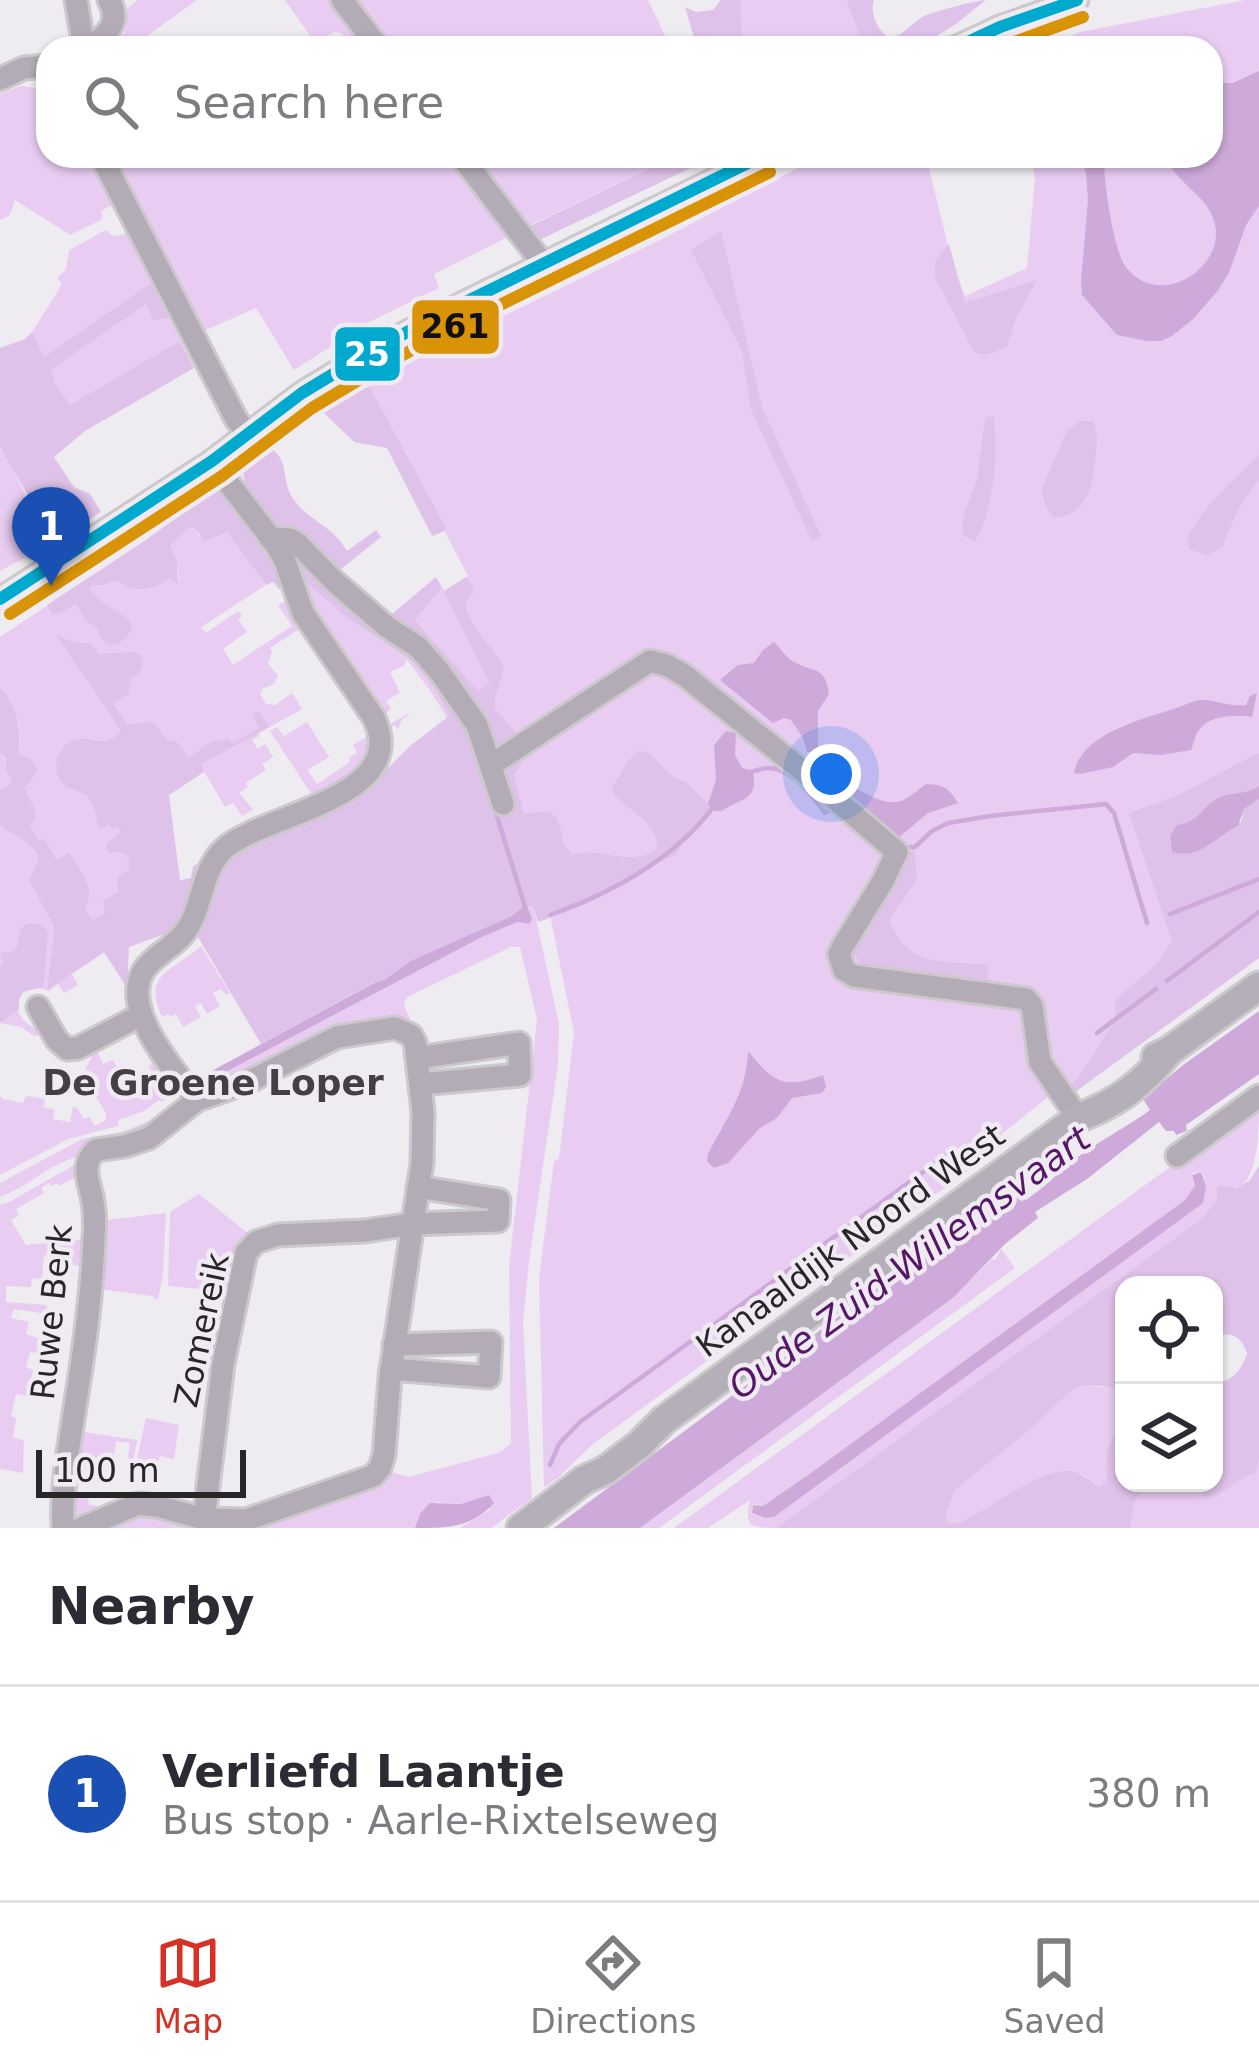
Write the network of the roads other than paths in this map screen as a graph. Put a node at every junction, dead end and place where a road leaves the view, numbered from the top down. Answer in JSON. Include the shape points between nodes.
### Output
{"nodes":[{"id":1,"x":76,"y":0,"type":"edge"},
{"id":2,"x":109,"y":0,"type":"edge"},
{"id":3,"x":342,"y":0,"type":"edge"},
{"id":4,"x":1065,"y":2,"type":"edge"},
{"id":5,"x":84,"y":36,"type":"edge"},
{"id":6,"x":106,"y":36,"type":"edge"},
{"id":7,"x":370,"y":36,"type":"edge"},
{"id":8,"x":981,"y":36,"type":"edge"},
{"id":9,"x":36,"y":67,"type":"edge"},
{"id":10,"x":0,"y":79,"type":"edge"},
{"id":11,"x":107,"y":168,"type":"edge"},
{"id":12,"x":470,"y":168,"type":"edge"},
{"id":13,"x":738,"y":168,"type":"edge"},
{"id":14,"x":544,"y":266,"type":"junction"},
{"id":15,"x":248,"y":435,"type":"junction"},
{"id":16,"x":212,"y":460,"type":"junction"},
{"id":17,"x":270,"y":538,"type":"junction"},
{"id":18,"x":0,"y":599,"type":"edge"},
{"id":19,"x":491,"y":765,"type":"junction"},
{"id":20,"x":503,"y":804,"type":"dead end"},
{"id":21,"x":1259,"y":986,"type":"edge"},
{"id":22,"x":38,"y":1007,"type":"dead end"},
{"id":23,"x":141,"y":1015,"type":"junction"},
{"id":24,"x":417,"y":1058,"type":"junction"},
{"id":25,"x":421,"y":1084,"type":"junction"},
{"id":26,"x":1259,"y":1096,"type":"edge"},
{"id":27,"x":197,"y":1100,"type":"junction"},
{"id":28,"x":1078,"y":1118,"type":"junction"},
{"id":29,"x":1177,"y":1156,"type":"dead end"},
{"id":30,"x":418,"y":1187,"type":"junction"},
{"id":31,"x":412,"y":1224,"type":"junction"},
{"id":32,"x":394,"y":1345,"type":"junction"},
{"id":33,"x":391,"y":1369,"type":"junction"},
{"id":34,"x":204,"y":1519,"type":"junction"},
{"id":35,"x":63,"y":1528,"type":"edge"},
{"id":36,"x":82,"y":1528,"type":"edge"},
{"id":37,"x":520,"y":1528,"type":"edge"}],
"edges":[{"from":1,"to":5,"type":"street"},
{"from":2,"to":6,"type":"street","via":[[115,14]]},
{"from":3,"to":7,"type":"street"},
{"from":4,"to":8,"type":"street"},
{"from":9,"to":10,"type":"street"},
{"from":11,"to":15,"type":"street"},
{"from":12,"to":14,"type":"street"},
{"from":13,"to":14,"type":"street"},
{"from":14,"to":15,"type":"street","via":[[353,362]]},
{"from":15,"to":16,"type":"street"},
{"from":16,"to":17,"type":"street"},
{"from":16,"to":18,"type":"street"},
{"from":17,"to":19,"type":"street","via":[[290,538],[418,647],[477,725]]},
{"from":17,"to":23,"type":"street","via":[[303,613],[377,725],[378,755],[326,802],[220,852],[192,921],[142,974]]},
{"from":19,"to":20,"type":"street"},
{"from":19,"to":28,"type":"street","via":[[650,661],[684,675],[897,852],[839,954],[844,970],[1026,1000],[1040,1062]]},
{"from":21,"to":28,"type":"main road","name":"Kanaaldijk Noord West","via":[[1169,1052],[1130,1093]]},
{"from":22,"to":23,"type":"street","via":[[67,1049]]},
{"from":23,"to":27,"type":"street"},
{"from":24,"to":25,"type":"street"},
{"from":24,"to":25,"type":"street","via":[[519,1043],[520,1075]]},
{"from":24,"to":27,"type":"street","via":[[403,1031],[360,1032]]},
{"from":25,"to":30,"type":"street"},
{"from":26,"to":29,"type":"street"},
{"from":27,"to":35,"type":"street","name":"Ruwe Berk","via":[[157,1134],[96,1150],[88,1161],[92,1279]]},
{"from":28,"to":37,"type":"main road","name":"Kanaaldijk Noord West"},
{"from":30,"to":31,"type":"street"},
{"from":30,"to":31,"type":"street","via":[[499,1200],[498,1221]]},
{"from":31,"to":32,"type":"street"},
{"from":31,"to":34,"type":"street","name":"Zomereik","via":[[278,1234],[250,1247],[205,1438]]},
{"from":32,"to":33,"type":"street"},
{"from":32,"to":33,"type":"street","via":[[490,1342],[489,1377]]},
{"from":33,"to":34,"type":"street","via":[[394,1462],[260,1516]]},
{"from":34,"to":36,"type":"street","via":[[138,1504]]}]}
